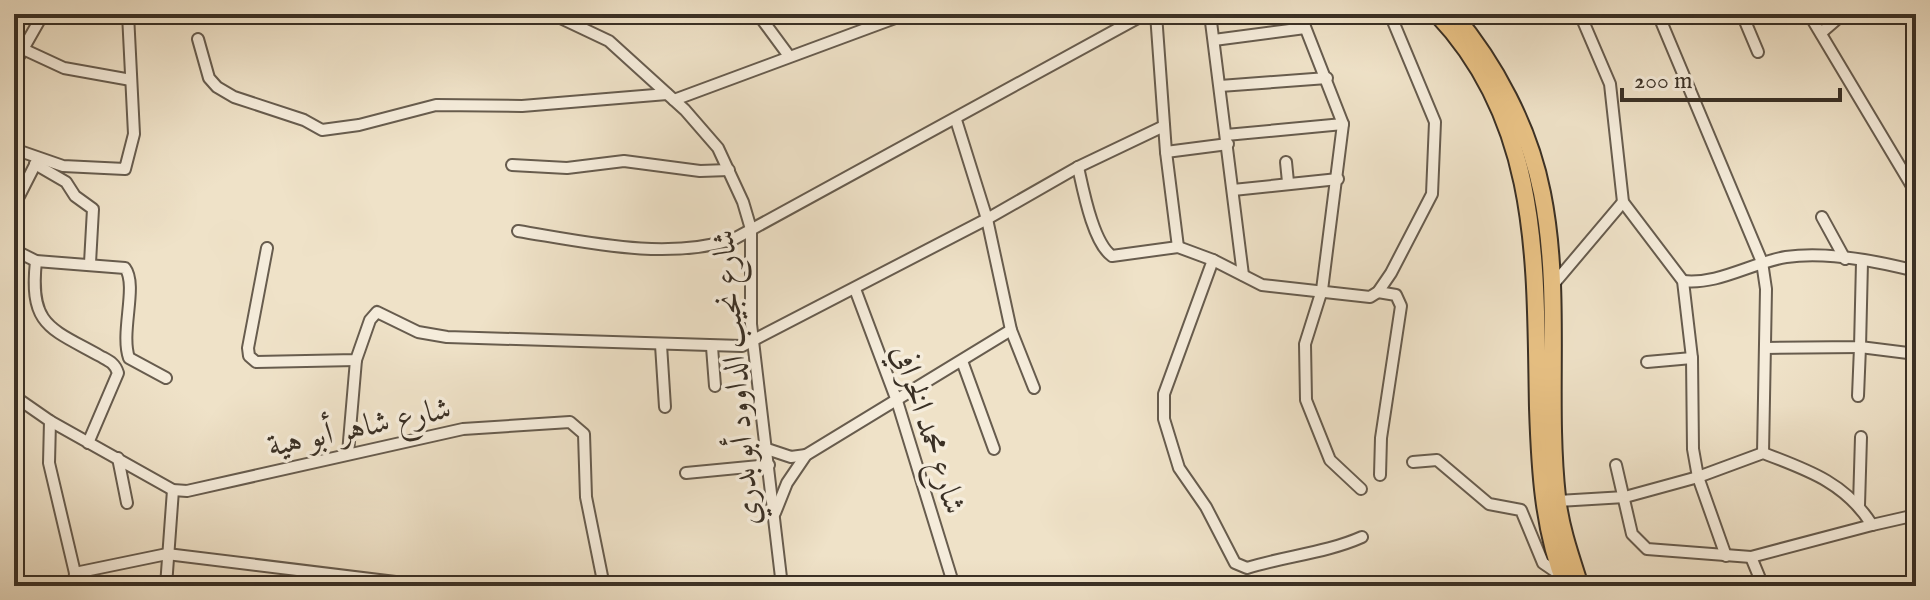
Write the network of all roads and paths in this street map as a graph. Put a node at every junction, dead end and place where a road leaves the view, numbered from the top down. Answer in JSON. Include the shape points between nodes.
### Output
{"nodes":[{"id":1,"x":43,"y":14,"type":"edge"},
{"id":2,"x":128,"y":14,"type":"edge"},
{"id":3,"x":552,"y":14,"type":"edge"},
{"id":4,"x":758,"y":14,"type":"edge"},
{"id":5,"x":906,"y":14,"type":"edge"},
{"id":6,"x":1145,"y":14,"type":"edge"},
{"id":7,"x":1156,"y":14,"type":"edge"},
{"id":8,"x":1210,"y":14,"type":"edge"},
{"id":9,"x":1300,"y":14,"type":"edge"},
{"id":10,"x":1390,"y":14,"type":"edge"},
{"id":11,"x":1437,"y":14,"type":"edge"},
{"id":12,"x":1453,"y":14,"type":"edge"},
{"id":13,"x":1580,"y":14,"type":"edge"},
{"id":14,"x":1658,"y":14,"type":"edge"},
{"id":15,"x":1742,"y":14,"type":"edge"},
{"id":16,"x":1809,"y":14,"type":"edge"},
{"id":17,"x":1843,"y":14,"type":"edge"},
{"id":18,"x":1305,"y":28,"type":"junction"},
{"id":19,"x":1821,"y":33,"type":"junction"},
{"id":20,"x":198,"y":39,"type":"dead end"},
{"id":21,"x":1214,"y":40,"type":"junction"},
{"id":22,"x":23,"y":49,"type":"junction"},
{"id":23,"x":1758,"y":52,"type":"dead end"},
{"id":24,"x":789,"y":56,"type":"junction"},
{"id":25,"x":14,"y":65,"type":"edge"},
{"id":26,"x":1327,"y":78,"type":"junction"},
{"id":27,"x":131,"y":80,"type":"junction"},
{"id":28,"x":1220,"y":86,"type":"junction"},
{"id":29,"x":671,"y":97,"type":"junction"},
{"id":30,"x":956,"y":120,"type":"junction"},
{"id":31,"x":1343,"y":124,"type":"junction"},
{"id":32,"x":1164,"y":126,"type":"junction"},
{"id":33,"x":1227,"y":140,"type":"junction"},
{"id":34,"x":14,"y":149,"type":"edge"},
{"id":35,"x":1166,"y":152,"type":"junction"},
{"id":36,"x":36,"y":162,"type":"junction"},
{"id":37,"x":1286,"y":162,"type":"dead end"},
{"id":38,"x":512,"y":165,"type":"dead end"},
{"id":39,"x":1078,"y":167,"type":"junction"},
{"id":40,"x":729,"y":170,"type":"junction"},
{"id":41,"x":1338,"y":179,"type":"junction"},
{"id":42,"x":1288,"y":182,"type":"junction"},
{"id":43,"x":1233,"y":190,"type":"junction"},
{"id":44,"x":1916,"y":193,"type":"edge"},
{"id":45,"x":1623,"y":202,"type":"junction"},
{"id":46,"x":15,"y":204,"type":"edge"},
{"id":47,"x":1822,"y":217,"type":"dead end"},
{"id":48,"x":987,"y":219,"type":"junction"},
{"id":49,"x":751,"y":229,"type":"junction"},
{"id":50,"x":518,"y":231,"type":"dead end"},
{"id":51,"x":1178,"y":247,"type":"junction"},
{"id":52,"x":267,"y":248,"type":"dead end"},
{"id":53,"x":14,"y":250,"type":"edge"},
{"id":54,"x":1845,"y":259,"type":"junction"},
{"id":55,"x":1213,"y":260,"type":"junction"},
{"id":56,"x":36,"y":261,"type":"junction"},
{"id":57,"x":1762,"y":262,"type":"junction"},
{"id":58,"x":1862,"y":262,"type":"junction"},
{"id":59,"x":90,"y":263,"type":"junction"},
{"id":60,"x":1916,"y":271,"type":"edge"},
{"id":61,"x":1243,"y":275,"type":"junction"},
{"id":62,"x":1683,"y":281,"type":"junction"},
{"id":63,"x":1550,"y":288,"type":"junction"},
{"id":64,"x":855,"y":289,"type":"junction"},
{"id":65,"x":1322,"y":290,"type":"junction"},
{"id":66,"x":1378,"y":292,"type":"junction"},
{"id":67,"x":1011,"y":330,"type":"junction"},
{"id":68,"x":753,"y":342,"type":"junction"},
{"id":69,"x":661,"y":345,"type":"junction"},
{"id":70,"x":712,"y":347,"type":"junction"},
{"id":71,"x":1860,"y":347,"type":"junction"},
{"id":72,"x":1765,"y":348,"type":"junction"},
{"id":73,"x":1916,"y":354,"type":"edge"},
{"id":74,"x":1692,"y":358,"type":"junction"},
{"id":75,"x":356,"y":360,"type":"junction"},
{"id":76,"x":962,"y":361,"type":"junction"},
{"id":77,"x":1647,"y":362,"type":"dead end"},
{"id":78,"x":166,"y":378,"type":"dead end"},
{"id":79,"x":715,"y":386,"type":"dead end"},
{"id":80,"x":1034,"y":388,"type":"dead end"},
{"id":81,"x":14,"y":396,"type":"edge"},
{"id":82,"x":1858,"y":396,"type":"dead end"},
{"id":83,"x":897,"y":401,"type":"junction"},
{"id":84,"x":665,"y":407,"type":"dead end"},
{"id":85,"x":50,"y":421,"type":"junction"},
{"id":86,"x":1861,"y":437,"type":"dead end"},
{"id":87,"x":88,"y":443,"type":"junction"},
{"id":88,"x":767,"y":449,"type":"junction"},
{"id":89,"x":994,"y":449,"type":"dead end"},
{"id":90,"x":348,"y":453,"type":"junction"},
{"id":91,"x":1763,"y":453,"type":"junction"},
{"id":92,"x":806,"y":455,"type":"junction"},
{"id":93,"x":118,"y":458,"type":"junction"},
{"id":94,"x":1413,"y":462,"type":"dead end"},
{"id":95,"x":769,"y":465,"type":"junction"},
{"id":96,"x":1616,"y":465,"type":"dead end"},
{"id":97,"x":686,"y":473,"type":"dead end"},
{"id":98,"x":1380,"y":475,"type":"dead end"},
{"id":99,"x":1698,"y":477,"type":"junction"},
{"id":100,"x":1361,"y":489,"type":"dead end"},
{"id":101,"x":173,"y":490,"type":"junction"},
{"id":102,"x":1625,"y":497,"type":"junction"},
{"id":103,"x":1558,"y":501,"type":"junction"},
{"id":104,"x":127,"y":503,"type":"dead end"},
{"id":105,"x":1859,"y":505,"type":"junction"},
{"id":106,"x":774,"y":515,"type":"junction"},
{"id":107,"x":1916,"y":515,"type":"edge"},
{"id":108,"x":1872,"y":525,"type":"junction"},
{"id":109,"x":1362,"y":537,"type":"dead end"},
{"id":110,"x":167,"y":554,"type":"junction"},
{"id":111,"x":1726,"y":556,"type":"junction"},
{"id":112,"x":1751,"y":557,"type":"junction"},
{"id":113,"x":75,"y":573,"type":"junction"},
{"id":114,"x":1564,"y":581,"type":"edge"},
{"id":115,"x":74,"y":586,"type":"edge"},
{"id":116,"x":166,"y":586,"type":"edge"},
{"id":117,"x":428,"y":586,"type":"edge"},
{"id":118,"x":604,"y":586,"type":"edge"},
{"id":119,"x":782,"y":586,"type":"edge"},
{"id":120,"x":954,"y":586,"type":"edge"},
{"id":121,"x":1580,"y":586,"type":"edge"},
{"id":122,"x":1763,"y":586,"type":"edge"}],
"edges":[{"from":1,"to":22,"type":"street"},
{"from":2,"to":27,"type":"street"},
{"from":3,"to":29,"type":"street","name":"شارع نجيب الداوود أبو بدري","via":[[609,41]]},
{"from":4,"to":24,"type":"street"},
{"from":5,"to":24,"type":"street"},
{"from":6,"to":30,"type":"street"},
{"from":7,"to":32,"type":"street"},
{"from":8,"to":21,"type":"street"},
{"from":9,"to":18,"type":"street"},
{"from":10,"to":66,"type":"street","via":[[1435,122],[1433,172],[1428,206]]},
{"from":11,"to":114,"type":"highway","via":[[1497,101],[1526,188],[1535,263],[1539,455],[1550,535]]},
{"from":12,"to":63,"type":"highway","via":[[1507,95],[1524,134],[1542,192]]},
{"from":13,"to":45,"type":"street","via":[[1610,84]]},
{"from":14,"to":57,"type":"street"},
{"from":15,"to":23,"type":"street"},
{"from":16,"to":19,"type":"street"},
{"from":17,"to":19,"type":"street"},
{"from":18,"to":21,"type":"street"},
{"from":18,"to":26,"type":"street"},
{"from":19,"to":44,"type":"street"},
{"from":20,"to":29,"type":"street","via":[[209,78],[217,87],[322,130],[436,105]]},
{"from":21,"to":28,"type":"street"},
{"from":22,"to":25,"type":"street"},
{"from":22,"to":27,"type":"street","via":[[64,68]]},
{"from":24,"to":29,"type":"street"},
{"from":26,"to":28,"type":"street"},
{"from":26,"to":31,"type":"street"},
{"from":27,"to":36,"type":"street","via":[[134,134],[125,169]]},
{"from":28,"to":33,"type":"street"},
{"from":29,"to":40,"type":"street","name":"شارع نجيب الداوود أبو بدري","via":[[712,141]]},
{"from":30,"to":48,"type":"street"},
{"from":30,"to":49,"type":"street"},
{"from":31,"to":33,"type":"street"},
{"from":31,"to":41,"type":"street"},
{"from":32,"to":35,"type":"street"},
{"from":32,"to":39,"type":"street"},
{"from":33,"to":35,"type":"street"},
{"from":33,"to":43,"type":"street"},
{"from":34,"to":36,"type":"street"},
{"from":35,"to":51,"type":"street"},
{"from":36,"to":46,"type":"street"},
{"from":36,"to":59,"type":"street","via":[[69,184],[94,214]]},
{"from":37,"to":42,"type":"street"},
{"from":38,"to":40,"type":"street","via":[[567,168],[624,161]]},
{"from":39,"to":48,"type":"street"},
{"from":39,"to":51,"type":"street","via":[[1107,253],[1116,257]]},
{"from":40,"to":49,"type":"street","name":"شارع نجيب الداوود أبو بدري"},
{"from":41,"to":42,"type":"street"},
{"from":41,"to":65,"type":"street"},
{"from":42,"to":43,"type":"street"},
{"from":43,"to":61,"type":"street"},
{"from":45,"to":62,"type":"street"},
{"from":45,"to":63,"type":"street"},
{"from":47,"to":54,"type":"street"},
{"from":48,"to":64,"type":"street"},
{"from":48,"to":67,"type":"street"},
{"from":49,"to":50,"type":"street","via":[[725,241],[673,247],[609,245]]},
{"from":49,"to":68,"type":"street","name":"شارع نجيب الداوود أبو بدري"},
{"from":51,"to":55,"type":"street"},
{"from":52,"to":75,"type":"street","via":[[248,348],[251,359]]},
{"from":53,"to":56,"type":"street"},
{"from":54,"to":57,"type":"street","via":[[1789,256]]},
{"from":54,"to":58,"type":"street"},
{"from":55,"to":61,"type":"street"},
{"from":55,"to":109,"type":"street","via":[[1164,394],[1164,419],[1179,468],[1241,567]]},
{"from":56,"to":59,"type":"street"},
{"from":56,"to":87,"type":"street","via":[[35,296],[45,324],[116,367],[117,380]]},
{"from":57,"to":62,"type":"street","via":[[1708,281]]},
{"from":57,"to":72,"type":"street"},
{"from":58,"to":60,"type":"street"},
{"from":58,"to":71,"type":"street"},
{"from":59,"to":78,"type":"street","via":[[127,271],[124,330],[129,358]]},
{"from":61,"to":65,"type":"street","via":[[1270,287]]},
{"from":62,"to":74,"type":"street"},
{"from":63,"to":103,"type":"highway"},
{"from":64,"to":68,"type":"street"},
{"from":64,"to":83,"type":"street","name":"شارع محمد الخرافي"},
{"from":65,"to":66,"type":"street","via":[[1365,297]]},
{"from":65,"to":100,"type":"street","via":[[1305,344],[1306,400],[1330,460]]},
{"from":66,"to":98,"type":"street","via":[[1399,297],[1401,306]]},
{"from":67,"to":76,"type":"street"},
{"from":67,"to":80,"type":"street"},
{"from":68,"to":70,"type":"street"},
{"from":68,"to":88,"type":"street","name":"شارع نجيب الداوود أبو بدري"},
{"from":69,"to":70,"type":"street"},
{"from":69,"to":75,"type":"street","via":[[440,337],[377,312]]},
{"from":69,"to":84,"type":"street"},
{"from":70,"to":79,"type":"street"},
{"from":71,"to":72,"type":"street"},
{"from":71,"to":73,"type":"street"},
{"from":71,"to":82,"type":"street"},
{"from":72,"to":91,"type":"street"},
{"from":74,"to":77,"type":"street"},
{"from":74,"to":99,"type":"street","via":[[1690,434]]},
{"from":75,"to":90,"type":"street"},
{"from":76,"to":83,"type":"street"},
{"from":76,"to":89,"type":"street"},
{"from":81,"to":85,"type":"street"},
{"from":83,"to":92,"type":"street"},
{"from":83,"to":120,"type":"street","name":"شارع محمد الخرافي"},
{"from":85,"to":87,"type":"street"},
{"from":85,"to":113,"type":"street","via":[[49,463]]},
{"from":86,"to":105,"type":"street"},
{"from":87,"to":93,"type":"street"},
{"from":88,"to":92,"type":"street","via":[[791,457]]},
{"from":88,"to":95,"type":"street","name":"شارع نجيب الداوود أبو بدري"},
{"from":90,"to":101,"type":"street","name":"شارع شاهر أبو هية","via":[[205,489]]},
{"from":90,"to":118,"type":"street","name":"شارع شاهر أبو هية","via":[[483,427],[575,424],[586,442],[586,497]]},
{"from":91,"to":99,"type":"street"},
{"from":91,"to":105,"type":"street","via":[[1826,478]]},
{"from":92,"to":106,"type":"street"},
{"from":93,"to":101,"type":"street"},
{"from":93,"to":104,"type":"street"},
{"from":94,"to":114,"type":"street","via":[[1437,460],[1489,504],[1521,510],[1543,563]]},
{"from":95,"to":97,"type":"street"},
{"from":95,"to":106,"type":"street","name":"شارع نجيب الداوود أبو بدري"},
{"from":96,"to":102,"type":"street"},
{"from":99,"to":102,"type":"street"},
{"from":99,"to":111,"type":"street"},
{"from":101,"to":110,"type":"street"},
{"from":102,"to":103,"type":"street"},
{"from":102,"to":111,"type":"street","via":[[1632,534],[1640,545]]},
{"from":103,"to":121,"type":"highway"},
{"from":105,"to":108,"type":"street"},
{"from":106,"to":119,"type":"street","name":"شارع نجيب الداوود أبو بدري"},
{"from":107,"to":108,"type":"street"},
{"from":108,"to":112,"type":"street"},
{"from":110,"to":113,"type":"street"},
{"from":110,"to":116,"type":"street"},
{"from":110,"to":117,"type":"street"},
{"from":111,"to":112,"type":"street"},
{"from":112,"to":122,"type":"street"},
{"from":113,"to":115,"type":"street"}]}
